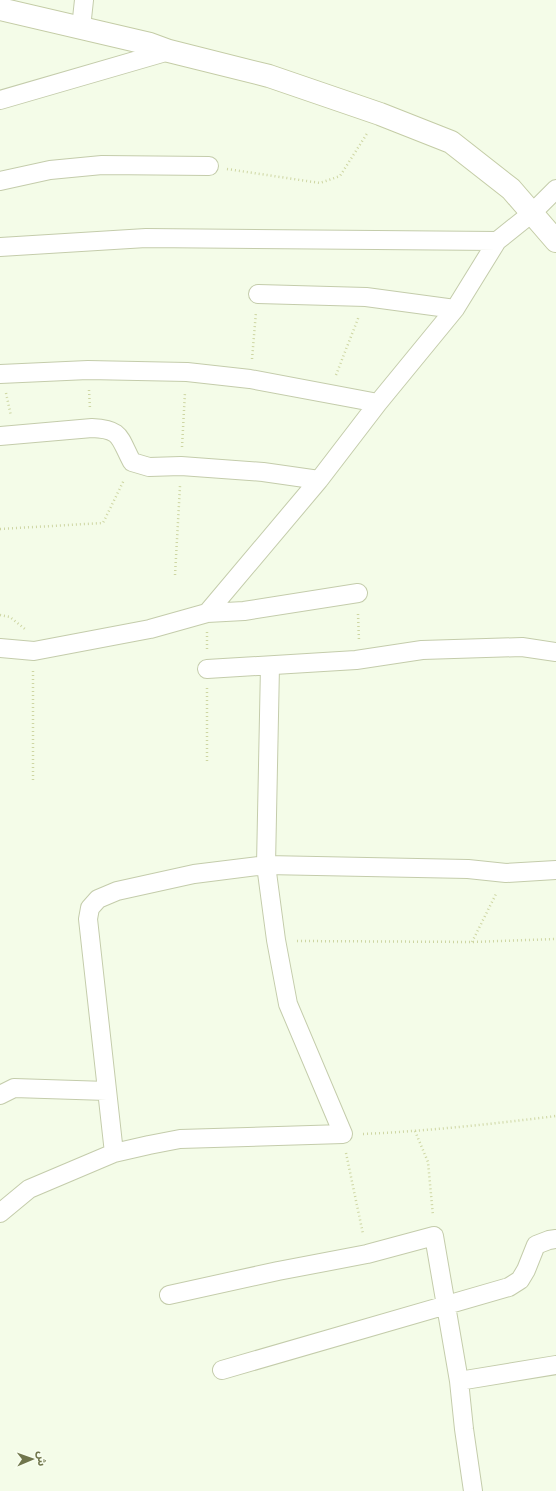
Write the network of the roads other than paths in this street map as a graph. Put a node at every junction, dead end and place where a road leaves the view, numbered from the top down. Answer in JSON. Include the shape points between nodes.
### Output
{"nodes":[{"id":1,"x":84,"y":0,"type":"edge"},
{"id":2,"x":0,"y":9,"type":"edge"},
{"id":3,"x":81,"y":28,"type":"junction"},
{"id":4,"x":169,"y":51,"type":"junction"},
{"id":5,"x":0,"y":100,"type":"edge"},
{"id":6,"x":209,"y":166,"type":"road end"},
{"id":7,"x":0,"y":181,"type":"edge"},
{"id":8,"x":556,"y":189,"type":"edge"},
{"id":9,"x":532,"y":213,"type":"junction"},
{"id":10,"x":556,"y":241,"type":"edge"},
{"id":11,"x":497,"y":242,"type":"junction"},
{"id":12,"x":0,"y":247,"type":"edge"},
{"id":13,"x":258,"y":294,"type":"road end"},
{"id":14,"x":455,"y":309,"type":"junction"},
{"id":15,"x":1,"y":373,"type":"edge"},
{"id":16,"x":378,"y":403,"type":"junction"},
{"id":17,"x":7,"y":435,"type":"edge"},
{"id":18,"x":319,"y":480,"type":"junction"},
{"id":19,"x":358,"y":593,"type":"road end"},
{"id":20,"x":207,"y":613,"type":"junction"},
{"id":21,"x":0,"y":648,"type":"edge"},
{"id":22,"x":556,"y":652,"type":"edge"},
{"id":23,"x":270,"y":666,"type":"junction"},
{"id":24,"x":207,"y":669,"type":"dead end"},
{"id":25,"x":266,"y":865,"type":"junction"},
{"id":26,"x":556,"y":870,"type":"edge"},
{"id":27,"x":107,"y":1092,"type":"junction"},
{"id":28,"x":0,"y":1095,"type":"edge"},
{"id":29,"x":114,"y":1153,"type":"junction"},
{"id":30,"x":0,"y":1213,"type":"edge"},
{"id":31,"x":556,"y":1239,"type":"edge"},
{"id":32,"x":169,"y":1295,"type":"dead end"},
{"id":33,"x":446,"y":1306,"type":"junction"},
{"id":34,"x":556,"y":1365,"type":"edge"},
{"id":35,"x":222,"y":1370,"type":"dead end"},
{"id":36,"x":459,"y":1380,"type":"junction"},
{"id":37,"x":473,"y":1491,"type":"edge"}],
"edges":[{"from":1,"to":3,"type":"street"},
{"from":2,"to":3,"type":"main road"},
{"from":3,"to":4,"type":"main road"},
{"from":4,"to":5,"type":"street"},
{"from":4,"to":9,"type":"main road","via":[[269,76],[380,114],[451,142],[511,189]]},
{"from":6,"to":7,"type":"street","via":[[102,165],[50,170]]},
{"from":8,"to":9,"type":"street"},
{"from":9,"to":10,"type":"main road"},
{"from":9,"to":11,"type":"street"},
{"from":11,"to":12,"type":"street","via":[[146,238]]},
{"from":11,"to":14,"type":"street"},
{"from":13,"to":14,"type":"street","via":[[366,297]]},
{"from":14,"to":16,"type":"street"},
{"from":15,"to":16,"type":"street","via":[[88,370],[187,372],[250,379]]},
{"from":16,"to":18,"type":"street"},
{"from":17,"to":18,"type":"street","via":[[105,428],[120,438],[132,462],[148,467],[181,466],[263,472]]},
{"from":18,"to":20,"type":"street"},
{"from":19,"to":20,"type":"street","via":[[244,612]]},
{"from":20,"to":21,"type":"street","via":[[150,629],[34,651]]},
{"from":22,"to":23,"type":"street","via":[[522,647],[422,650],[356,660]]},
{"from":23,"to":24,"type":"street"},
{"from":23,"to":25,"type":"street"},
{"from":25,"to":26,"type":"street","via":[[506,873]]},
{"from":25,"to":27,"type":"street","via":[[194,874],[116,891],[98,899],[90,908],[88,919]]},
{"from":25,"to":29,"type":"street","via":[[288,1004],[343,1134],[180,1139]]},
{"from":27,"to":28,"type":"street","via":[[14,1088]]},
{"from":27,"to":29,"type":"street"},
{"from":29,"to":30,"type":"street","via":[[29,1189]]},
{"from":31,"to":33,"type":"street","via":[[536,1245],[520,1280],[509,1287]]},
{"from":32,"to":33,"type":"street","via":[[367,1254],[434,1236]]},
{"from":33,"to":35,"type":"street"},
{"from":33,"to":36,"type":"street"},
{"from":34,"to":36,"type":"street"},
{"from":36,"to":37,"type":"street"}]}
